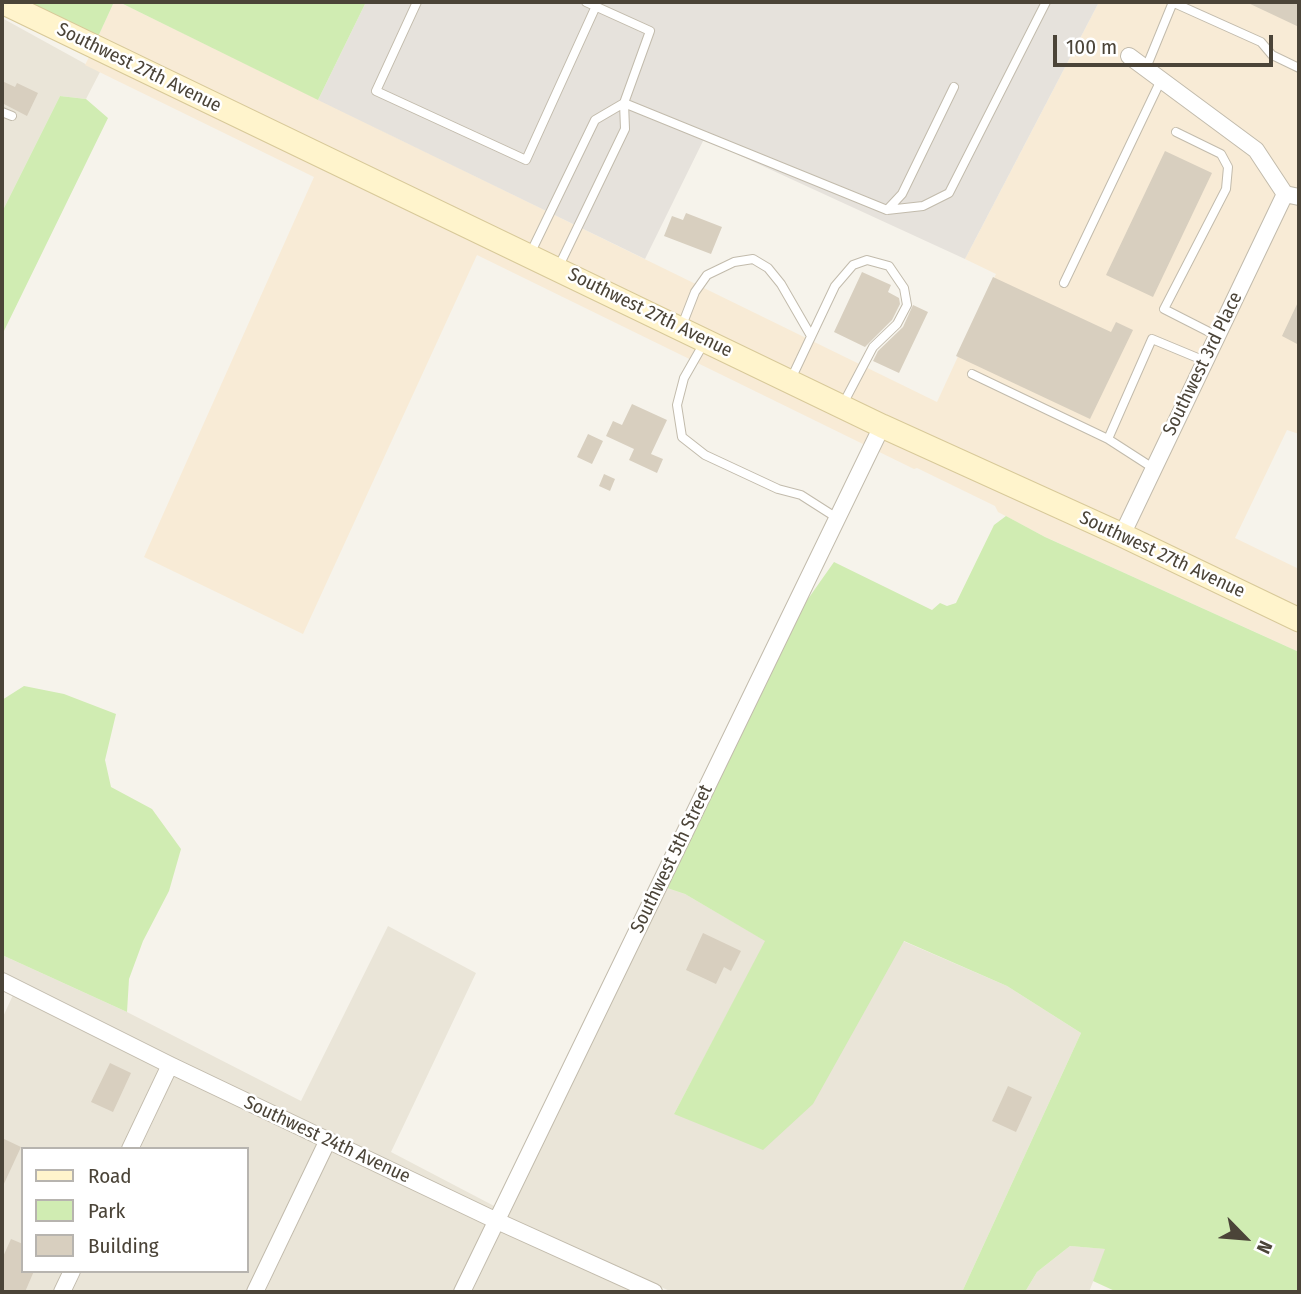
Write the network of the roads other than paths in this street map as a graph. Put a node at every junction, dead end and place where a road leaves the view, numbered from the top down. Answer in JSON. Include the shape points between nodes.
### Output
{"nodes":[{"id":1,"x":2,"y":2,"type":"edge"},
{"id":2,"x":417,"y":2,"type":"edge"},
{"id":3,"x":586,"y":2,"type":"edge"},
{"id":4,"x":1046,"y":2,"type":"edge"},
{"id":5,"x":1173,"y":2,"type":"edge"},
{"id":6,"x":596,"y":4,"type":"edge"},
{"id":7,"x":1129,"y":56,"type":"dead end"},
{"id":8,"x":1146,"y":68,"type":"junction"},
{"id":9,"x":1299,"y":68,"type":"edge"},
{"id":10,"x":1161,"y":80,"type":"junction"},
{"id":11,"x":954,"y":87,"type":"dead end"},
{"id":12,"x":624,"y":103,"type":"junction"},
{"id":13,"x":2,"y":111,"type":"edge"},
{"id":14,"x":12,"y":117,"type":"dead end"},
{"id":15,"x":1176,"y":132,"type":"dead end"},
{"id":16,"x":1292,"y":196,"type":"edge"},
{"id":17,"x":887,"y":210,"type":"junction"},
{"id":18,"x":529,"y":255,"type":"junction"},
{"id":19,"x":558,"y":268,"type":"junction"},
{"id":20,"x":1064,"y":283,"type":"dead end"},
{"id":21,"x":681,"y":328,"type":"junction"},
{"id":22,"x":811,"y":336,"type":"junction"},
{"id":23,"x":1217,"y":336,"type":"junction"},
{"id":24,"x":705,"y":340,"type":"junction"},
{"id":25,"x":1205,"y":361,"type":"junction"},
{"id":26,"x":972,"y":374,"type":"dead end"},
{"id":27,"x":789,"y":381,"type":"junction"},
{"id":28,"x":841,"y":407,"type":"junction"},
{"id":29,"x":882,"y":426,"type":"junction"},
{"id":30,"x":1108,"y":439,"type":"junction"},
{"id":31,"x":1153,"y":468,"type":"junction"},
{"id":32,"x":837,"y":518,"type":"junction"},
{"id":33,"x":1122,"y":535,"type":"junction"},
{"id":34,"x":1299,"y":620,"type":"edge"},
{"id":35,"x":4,"y":988,"type":"edge"},
{"id":36,"x":170,"y":1065,"type":"junction"},
{"id":37,"x":328,"y":1140,"type":"junction"},
{"id":38,"x":131,"y":1147,"type":"edge"},
{"id":39,"x":497,"y":1220,"type":"junction"},
{"id":40,"x":71,"y":1273,"type":"edge"},
{"id":41,"x":62,"y":1292,"type":"edge"},
{"id":42,"x":255,"y":1292,"type":"edge"},
{"id":43,"x":462,"y":1292,"type":"edge"},
{"id":44,"x":654,"y":1292,"type":"edge"}],
"edges":[{"from":1,"to":18,"type":"main road","name":"Southwest 27th Avenue"},
{"from":2,"to":6,"type":"lane","via":[[376,91],[526,160]]},
{"from":3,"to":6,"type":"lane"},
{"from":4,"to":17,"type":"lane","via":[[948,193],[923,205]]},
{"from":5,"to":8,"type":"lane"},
{"from":5,"to":9,"type":"lane","via":[[1261,42],[1272,55]]},
{"from":6,"to":12,"type":"lane","via":[[650,31]]},
{"from":7,"to":8,"type":"street"},
{"from":8,"to":10,"type":"street"},
{"from":10,"to":16,"type":"street","via":[[1256,150]]},
{"from":10,"to":20,"type":"lane"},
{"from":11,"to":17,"type":"lane","via":[[902,194]]},
{"from":12,"to":17,"type":"lane"},
{"from":12,"to":18,"type":"lane","via":[[595,120]]},
{"from":12,"to":19,"type":"lane","via":[[625,129]]},
{"from":13,"to":14,"type":"lane"},
{"from":15,"to":23,"type":"lane","via":[[1220,154],[1228,167],[1226,189],[1164,309]]},
{"from":16,"to":23,"type":"street","name":"Southwest 3rd Place"},
{"from":18,"to":19,"type":"main road","name":"Southwest 27th Avenue"},
{"from":19,"to":21,"type":"main road","name":"Southwest 27th Avenue"},
{"from":21,"to":22,"type":"lane","via":[[707,275],[734,261],[753,259],[781,284]]},
{"from":21,"to":24,"type":"main road","name":"Southwest 27th Avenue"},
{"from":22,"to":27,"type":"lane"},
{"from":22,"to":28,"type":"lane","via":[[835,286],[853,265],[867,260],[889,266],[904,288],[907,305],[897,324],[873,348]]},
{"from":23,"to":25,"type":"street","name":"Southwest 3rd Place"},
{"from":24,"to":27,"type":"main road","name":"Southwest 27th Avenue"},
{"from":24,"to":32,"type":"lane","via":[[684,378],[677,405],[682,437],[705,455],[801,495]]},
{"from":25,"to":30,"type":"lane","via":[[1152,339]]},
{"from":25,"to":31,"type":"street","name":"Southwest 3rd Place"},
{"from":26,"to":30,"type":"lane"},
{"from":27,"to":28,"type":"main road","name":"Southwest 27th Avenue"},
{"from":28,"to":29,"type":"main road","name":"Southwest 27th Avenue"},
{"from":29,"to":32,"type":"street","name":"Southwest 5th Street"},
{"from":29,"to":33,"type":"main road","name":"Southwest 27th Avenue"},
{"from":30,"to":31,"type":"lane"},
{"from":31,"to":33,"type":"street","name":"Southwest 3rd Place"},
{"from":32,"to":39,"type":"street","name":"Southwest 5th Street"},
{"from":33,"to":34,"type":"main road","name":"Southwest 27th Avenue"},
{"from":35,"to":36,"type":"street","name":"Southwest 24th Avenue"},
{"from":36,"to":37,"type":"street","name":"Southwest 24th Avenue"},
{"from":36,"to":38,"type":"street"},
{"from":37,"to":39,"type":"street","name":"Southwest 24th Avenue"},
{"from":37,"to":42,"type":"street"},
{"from":39,"to":43,"type":"street","name":"Southwest 5th Street"},
{"from":39,"to":44,"type":"street","name":"Southwest 24th Avenue"},
{"from":40,"to":41,"type":"street"}]}
